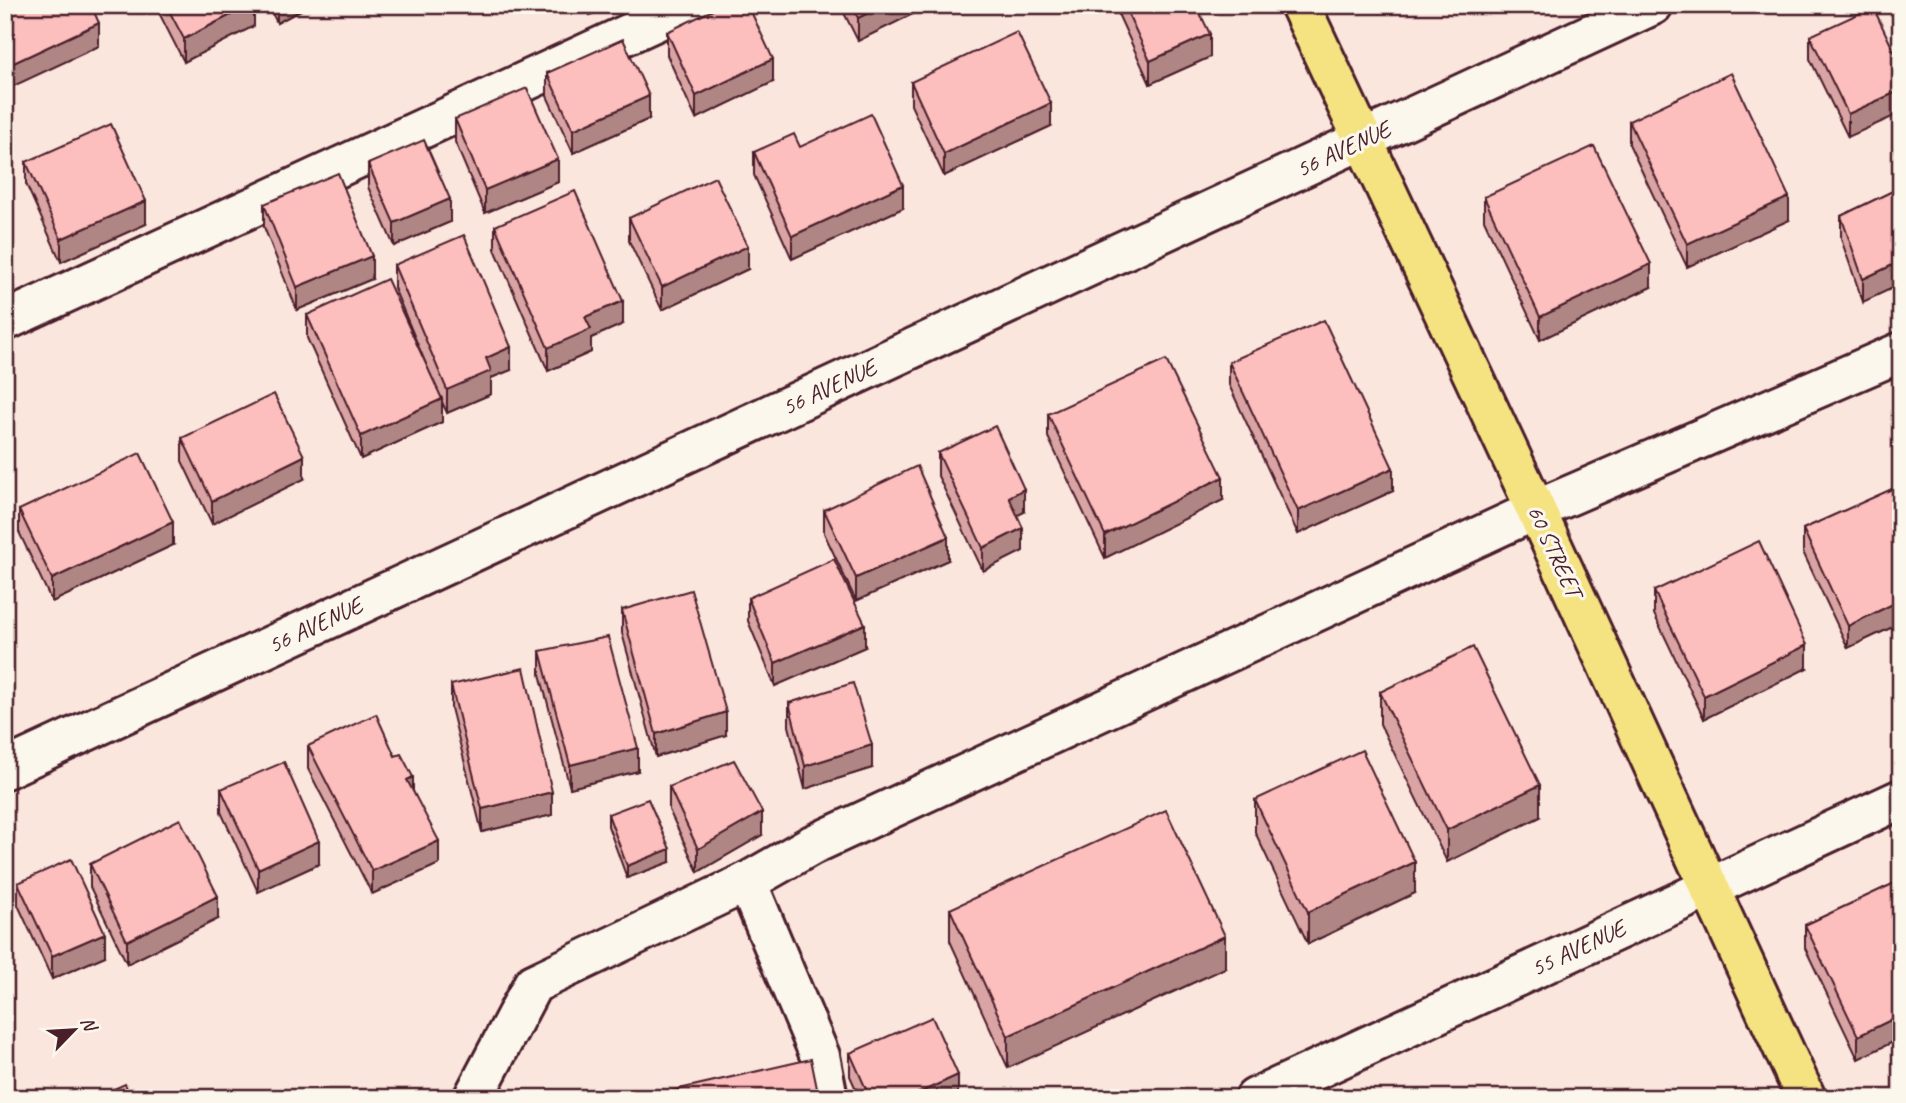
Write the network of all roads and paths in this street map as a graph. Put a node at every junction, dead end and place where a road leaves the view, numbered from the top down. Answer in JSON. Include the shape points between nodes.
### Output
{"nodes":[{"id":1,"x":691,"y":5,"type":"edge"},
{"id":2,"x":1300,"y":5,"type":"edge"},
{"id":3,"x":1653,"y":5,"type":"edge"},
{"id":4,"x":1362,"y":140,"type":"junction"},
{"id":5,"x":5,"y":321,"type":"edge"},
{"id":6,"x":1901,"y":352,"type":"edge"},
{"id":7,"x":1536,"y":510,"type":"junction"},
{"id":8,"x":5,"y":769,"type":"edge"},
{"id":9,"x":1901,"y":799,"type":"edge"},
{"id":10,"x":747,"y":882,"type":"junction"},
{"id":11,"x":1710,"y":887,"type":"junction"},
{"id":12,"x":472,"y":1098,"type":"edge"},
{"id":13,"x":828,"y":1098,"type":"edge"},
{"id":14,"x":1255,"y":1098,"type":"edge"},
{"id":15,"x":1806,"y":1098,"type":"edge"}],
"edges":[{"from":1,"to":5,"type":"street"},
{"from":2,"to":4,"type":"main road","name":"60 STREET"},
{"from":3,"to":4,"type":"street","name":"56 AVENUE"},
{"from":4,"to":7,"type":"main road","name":"60 STREET"},
{"from":4,"to":8,"type":"street","name":"56 AVENUE"},
{"from":6,"to":7,"type":"street"},
{"from":7,"to":10,"type":"street","via":[[812,845]]},
{"from":7,"to":11,"type":"main road","name":"60 STREET"},
{"from":9,"to":11,"type":"street","name":"55 AVENUE"},
{"from":10,"to":12,"type":"street","via":[[533,984]]},
{"from":10,"to":13,"type":"street","via":[[820,1056]]},
{"from":11,"to":14,"type":"street","name":"55 AVENUE"},
{"from":11,"to":15,"type":"main road","name":"60 STREET"}]}
